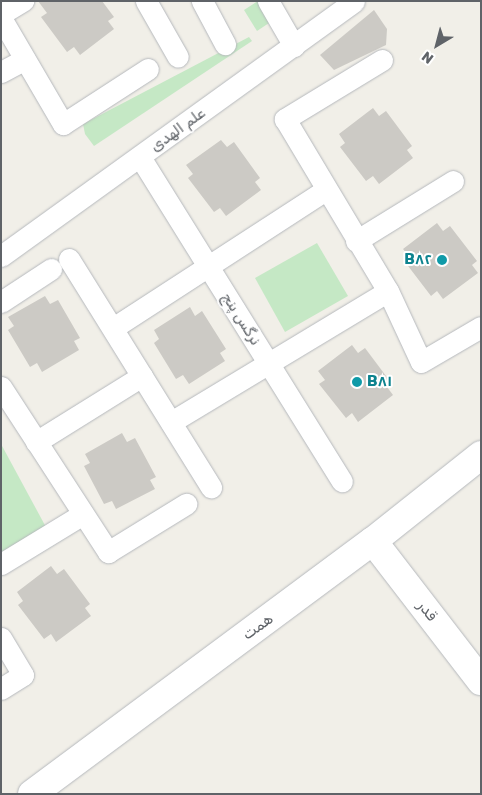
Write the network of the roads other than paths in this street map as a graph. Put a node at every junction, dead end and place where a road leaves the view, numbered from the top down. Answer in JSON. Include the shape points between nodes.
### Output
{"nodes":[{"id":1,"x":22,"y":1,"type":"edge"},
{"id":2,"x":146,"y":1,"type":"edge"},
{"id":3,"x":202,"y":1,"type":"edge"},
{"id":4,"x":268,"y":1,"type":"edge"},
{"id":5,"x":354,"y":1,"type":"edge"},
{"id":6,"x":1,"y":14,"type":"edge"},
{"id":7,"x":1,"y":18,"type":"edge"},
{"id":8,"x":225,"y":44,"type":"dead end"},
{"id":9,"x":294,"y":46,"type":"junction"},
{"id":10,"x":178,"y":57,"type":"dead end"},
{"id":11,"x":25,"y":59,"type":"junction"},
{"id":12,"x":382,"y":60,"type":"dead end"},
{"id":13,"x":148,"y":69,"type":"dead end"},
{"id":14,"x":1,"y":72,"type":"edge"},
{"id":15,"x":140,"y":157,"type":"junction"},
{"id":16,"x":453,"y":181,"type":"dead end"},
{"id":17,"x":324,"y":191,"type":"junction"},
{"id":18,"x":356,"y":241,"type":"junction"},
{"id":19,"x":1,"y":256,"type":"edge"},
{"id":20,"x":208,"y":266,"type":"junction"},
{"id":21,"x":388,"y":291,"type":"junction"},
{"id":22,"x":1,"y":302,"type":"edge"},
{"id":23,"x":481,"y":327,"type":"edge"},
{"id":24,"x":113,"y":328,"type":"junction"},
{"id":25,"x":269,"y":364,"type":"junction"},
{"id":26,"x":142,"y":376,"type":"junction"},
{"id":27,"x":1,"y":387,"type":"edge"},
{"id":28,"x":171,"y":422,"type":"junction"},
{"id":29,"x":36,"y":442,"type":"junction"},
{"id":30,"x":481,"y":455,"type":"edge"},
{"id":31,"x":342,"y":481,"type":"dead end"},
{"id":32,"x":211,"y":487,"type":"dead end"},
{"id":33,"x":186,"y":504,"type":"dead end"},
{"id":34,"x":83,"y":514,"type":"junction"},
{"id":35,"x":373,"y":541,"type":"junction"},
{"id":36,"x":1,"y":564,"type":"edge"},
{"id":37,"x":1,"y":638,"type":"edge"},
{"id":38,"x":481,"y":681,"type":"edge"},
{"id":39,"x":1,"y":689,"type":"edge"},
{"id":40,"x":32,"y":794,"type":"edge"}],
"edges":[{"from":1,"to":6,"type":"street"},
{"from":2,"to":10,"type":"street"},
{"from":3,"to":8,"type":"street"},
{"from":4,"to":9,"type":"street"},
{"from":5,"to":9,"type":"street","name":"علم الهدی"},
{"from":7,"to":11,"type":"street"},
{"from":9,"to":15,"type":"street","name":"علم الهدی"},
{"from":11,"to":13,"type":"street","via":[[63,124]]},
{"from":11,"to":14,"type":"street"},
{"from":12,"to":17,"type":"street","via":[[285,119]]},
{"from":15,"to":19,"type":"street","name":"علم الهدی"},
{"from":15,"to":20,"type":"street","name":"نرگس پنج"},
{"from":16,"to":18,"type":"street"},
{"from":17,"to":18,"type":"street"},
{"from":17,"to":20,"type":"street"},
{"from":18,"to":21,"type":"street"},
{"from":20,"to":24,"type":"street"},
{"from":20,"to":25,"type":"street","name":"نرگس پنج"},
{"from":21,"to":23,"type":"street","via":[[421,362]]},
{"from":21,"to":25,"type":"street"},
{"from":22,"to":24,"type":"street","via":[[60,264]]},
{"from":24,"to":26,"type":"street"},
{"from":25,"to":28,"type":"street"},
{"from":25,"to":31,"type":"street","name":"نرگس پنج"},
{"from":26,"to":28,"type":"street"},
{"from":26,"to":29,"type":"street"},
{"from":27,"to":29,"type":"street"},
{"from":28,"to":32,"type":"street"},
{"from":29,"to":34,"type":"street"},
{"from":30,"to":35,"type":"street","name":"همت"},
{"from":33,"to":34,"type":"street","via":[[108,552]]},
{"from":34,"to":36,"type":"street"},
{"from":35,"to":38,"type":"street","name":"قدر"},
{"from":35,"to":40,"type":"street","name":"همت"},
{"from":37,"to":39,"type":"street","via":[[23,675]]}]}
